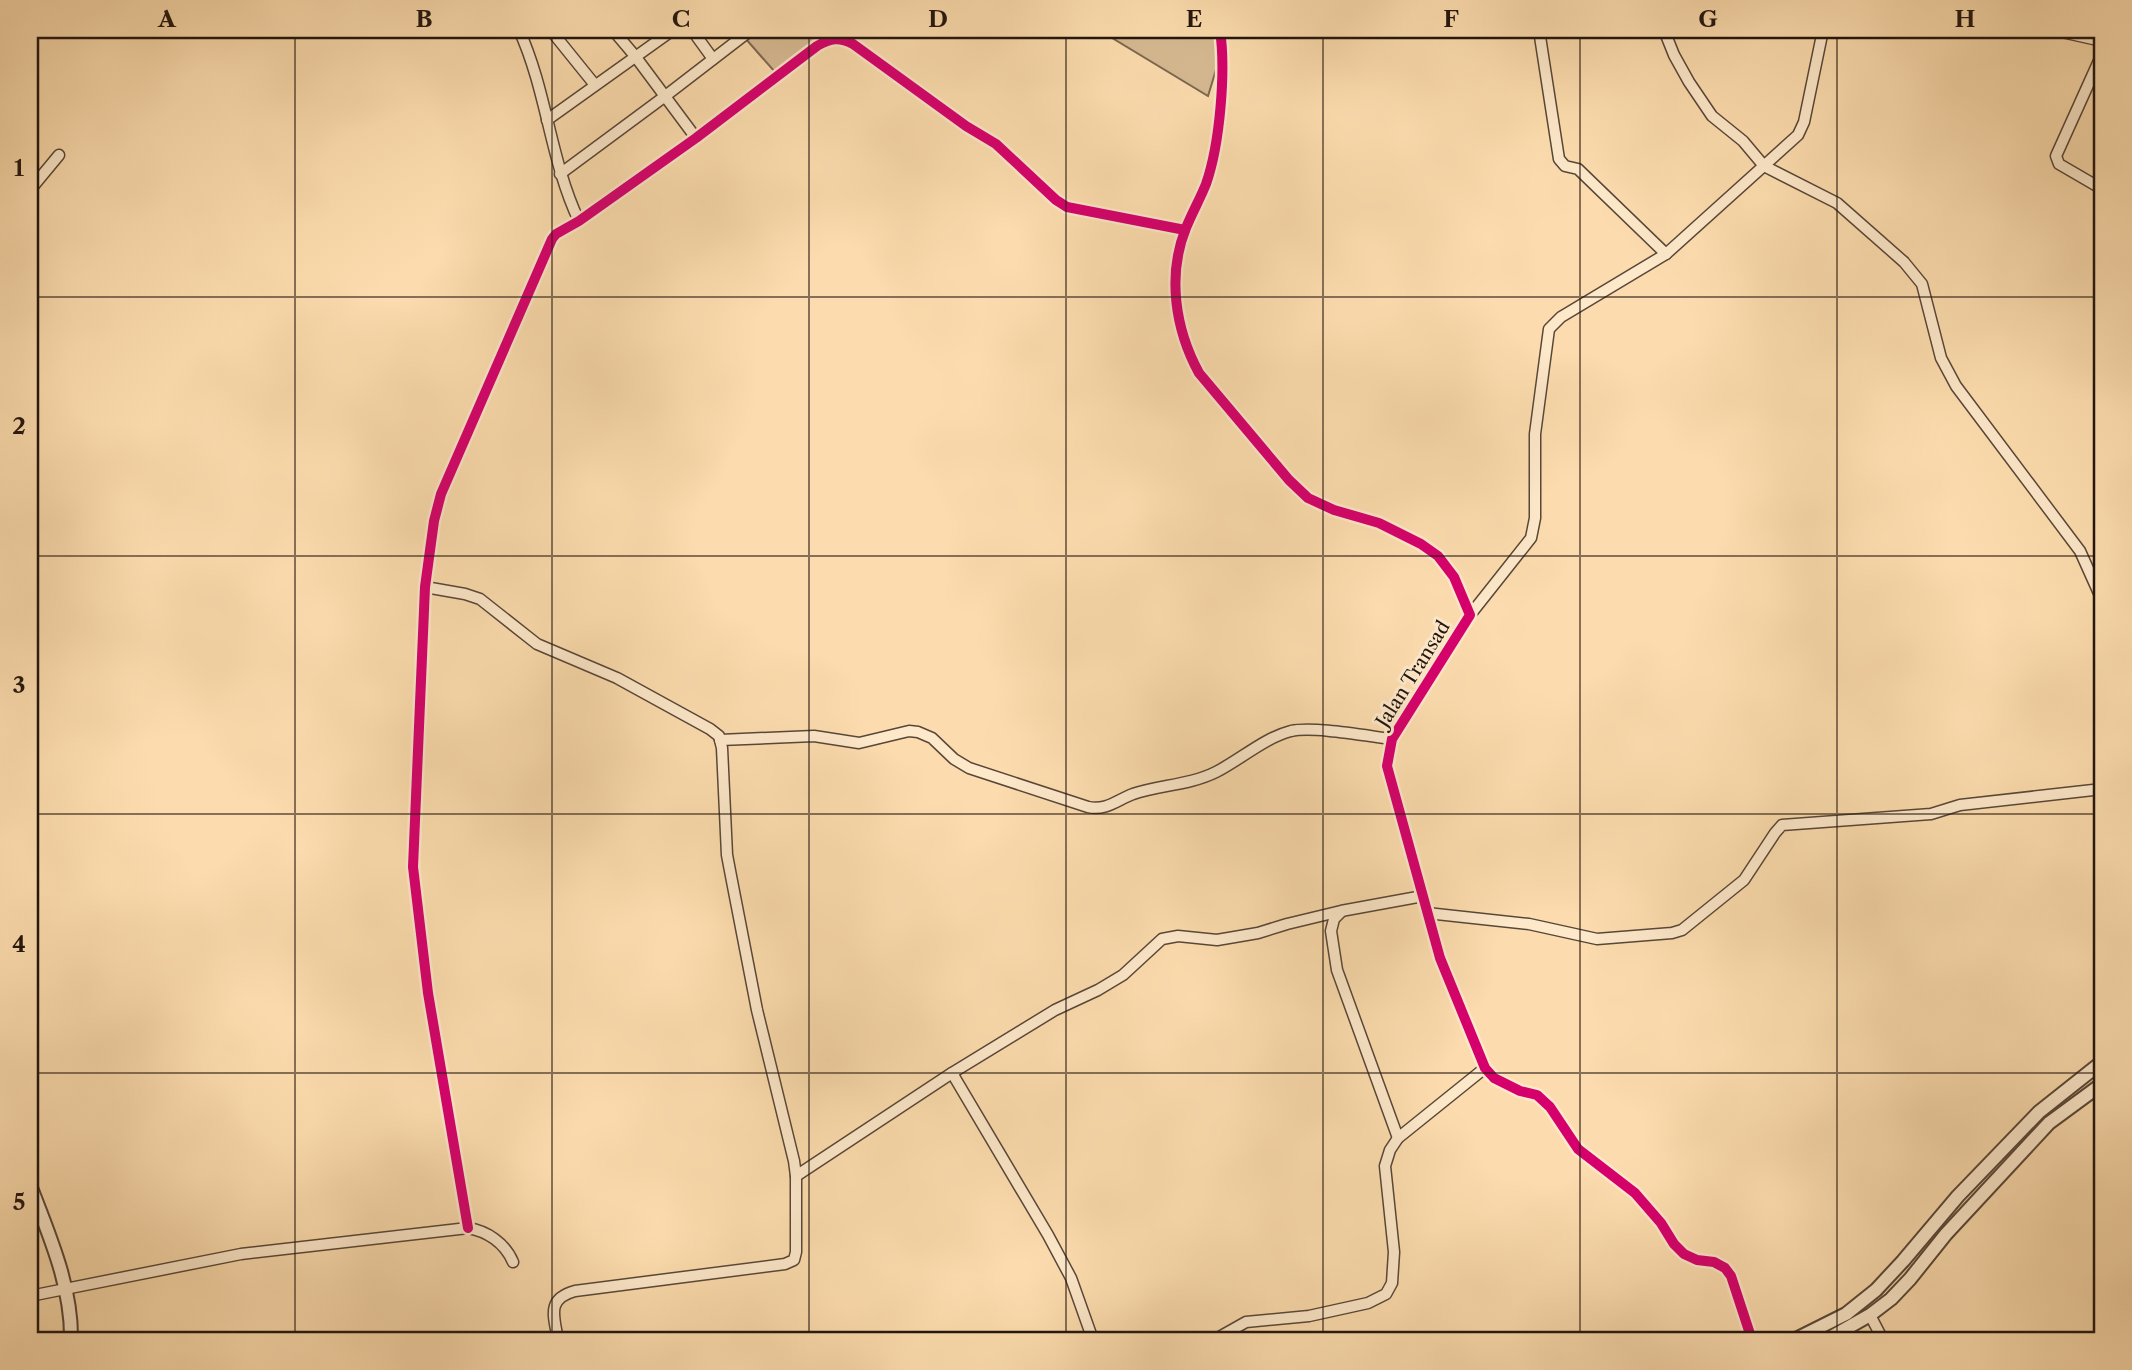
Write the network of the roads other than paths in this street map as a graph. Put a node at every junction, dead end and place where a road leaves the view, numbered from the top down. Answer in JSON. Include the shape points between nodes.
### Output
{"nodes":[{"id":1,"x":519,"y":30,"type":"edge"},
{"id":2,"x":613,"y":30,"type":"edge"},
{"id":3,"x":673,"y":30,"type":"edge"},
{"id":4,"x":692,"y":30,"type":"edge"},
{"id":5,"x":751,"y":30,"type":"edge"},
{"id":6,"x":1220,"y":30,"type":"edge"},
{"id":7,"x":1539,"y":30,"type":"edge"},
{"id":8,"x":1664,"y":30,"type":"edge"},
{"id":9,"x":1822,"y":30,"type":"edge"},
{"id":10,"x":2053,"y":30,"type":"edge"},
{"id":11,"x":553,"y":33,"type":"dead end"},
{"id":12,"x":2102,"y":41,"type":"edge"},
{"id":13,"x":2102,"y":54,"type":"edge"},
{"id":14,"x":635,"y":56,"type":"junction"},
{"id":15,"x":713,"y":59,"type":"junction"},
{"id":16,"x":595,"y":85,"type":"junction"},
{"id":17,"x":664,"y":97,"type":"junction"},
{"id":18,"x":547,"y":120,"type":"junction"},
{"id":19,"x":696,"y":138,"type":"junction"},
{"id":20,"x":59,"y":155,"type":"dead end"},
{"id":21,"x":1764,"y":166,"type":"junction"},
{"id":22,"x":560,"y":174,"type":"junction"},
{"id":23,"x":2102,"y":189,"type":"edge"},
{"id":24,"x":30,"y":190,"type":"edge"},
{"id":25,"x":579,"y":221,"type":"junction"},
{"id":26,"x":1185,"y":230,"type":"junction"},
{"id":27,"x":1666,"y":254,"type":"junction"},
{"id":28,"x":425,"y":587,"type":"junction"},
{"id":29,"x":2101,"y":595,"type":"edge"},
{"id":30,"x":1470,"y":615,"type":"junction"},
{"id":31,"x":1392,"y":739,"type":"junction"},
{"id":32,"x":720,"y":740,"type":"junction"},
{"id":33,"x":2102,"y":789,"type":"edge"},
{"id":34,"x":1423,"y":895,"type":"junction"},
{"id":35,"x":1341,"y":911,"type":"junction"},
{"id":36,"x":1427,"y":913,"type":"junction"},
{"id":37,"x":2102,"y":1062,"type":"edge"},
{"id":38,"x":1485,"y":1068,"type":"junction"},
{"id":39,"x":952,"y":1073,"type":"junction"},
{"id":40,"x":2102,"y":1084,"type":"edge"},
{"id":41,"x":1398,"y":1138,"type":"junction"},
{"id":42,"x":2007,"y":1145,"type":"junction"},
{"id":43,"x":2016,"y":1157,"type":"junction"},
{"id":44,"x":796,"y":1175,"type":"junction"},
{"id":45,"x":30,"y":1185,"type":"edge"},
{"id":46,"x":468,"y":1228,"type":"junction"},
{"id":47,"x":513,"y":1262,"type":"dead end"},
{"id":48,"x":66,"y":1289,"type":"junction"},
{"id":49,"x":30,"y":1296,"type":"edge"},
{"id":50,"x":1870,"y":1315,"type":"junction"},
{"id":51,"x":71,"y":1340,"type":"edge"},
{"id":52,"x":558,"y":1340,"type":"edge"},
{"id":53,"x":1093,"y":1340,"type":"edge"},
{"id":54,"x":1214,"y":1340,"type":"edge"},
{"id":55,"x":1752,"y":1340,"type":"edge"},
{"id":56,"x":1794,"y":1340,"type":"edge"},
{"id":57,"x":1826,"y":1340,"type":"edge"},
{"id":58,"x":1883,"y":1340,"type":"edge"}],
"edges":[{"from":1,"to":18,"type":"street"},
{"from":2,"to":14,"type":"street"},
{"from":3,"to":14,"type":"street"},
{"from":4,"to":15,"type":"street"},
{"from":5,"to":15,"type":"street"},
{"from":6,"to":26,"type":"street","name":"Jalan Transad","via":[[1223,84],[1214,149],[1206,183]]},
{"from":7,"to":27,"type":"street","via":[[1559,159],[1578,169]]},
{"from":8,"to":21,"type":"street","via":[[1707,110]]},
{"from":9,"to":21,"type":"street","via":[[1802,129]]},
{"from":10,"to":12,"type":"street"},
{"from":11,"to":16,"type":"street"},
{"from":13,"to":23,"type":"street","via":[[2056,156],[2059,164]]},
{"from":14,"to":16,"type":"street"},
{"from":14,"to":17,"type":"street"},
{"from":15,"to":17,"type":"street"},
{"from":16,"to":18,"type":"street"},
{"from":17,"to":19,"type":"street"},
{"from":17,"to":22,"type":"street"},
{"from":18,"to":22,"type":"street"},
{"from":19,"to":25,"type":"street"},
{"from":19,"to":26,"type":"street","via":[[817,46],[838,38],[996,144],[1068,207]]},
{"from":20,"to":24,"type":"street"},
{"from":21,"to":27,"type":"street"},
{"from":21,"to":29,"type":"street","via":[[1837,204],[1904,262],[1922,284],[1941,358],[1956,386],[2080,551]]},
{"from":22,"to":25,"type":"street"},
{"from":25,"to":28,"type":"street","via":[[556,234],[548,246],[441,494]]},
{"from":26,"to":30,"type":"street","name":"Jalan Transad","via":[[1176,305],[1185,344],[1199,373],[1308,498],[1379,523],[1438,556],[1454,577]]},
{"from":27,"to":30,"type":"street","via":[[1561,317],[1549,329],[1535,434],[1531,538]]},
{"from":28,"to":32,"type":"street","via":[[480,599],[537,644],[617,678],[710,729]]},
{"from":28,"to":46,"type":"street","via":[[412,867],[428,993]]},
{"from":30,"to":31,"type":"street","name":"Jalan Transad"},
{"from":31,"to":32,"type":"street","via":[[1295,730],[1214,773],[1133,794],[1101,809],[969,768],[918,732],[859,743],[814,736]]},
{"from":31,"to":34,"type":"street","name":"Jalan Transad","via":[[1387,766]]},
{"from":32,"to":44,"type":"street","via":[[727,855]]},
{"from":33,"to":36,"type":"street","via":[[1960,805],[1931,814],[1782,825],[1740,884],[1672,933],[1597,939],[1529,924]]},
{"from":34,"to":35,"type":"street"},
{"from":34,"to":36,"type":"street","name":"Jalan Transad"},
{"from":35,"to":39,"type":"street","via":[[1217,940],[1162,939],[1123,975]]},
{"from":35,"to":41,"type":"street","via":[[1331,930],[1337,970]]},
{"from":36,"to":38,"type":"street","name":"Jalan Transad","via":[[1440,958]]},
{"from":37,"to":42,"type":"street","via":[[2039,1112]]},
{"from":38,"to":41,"type":"street"},
{"from":38,"to":55,"type":"street","via":[[1494,1078],[1537,1095],[1550,1107],[1578,1149],[1635,1194],[1684,1254],[1725,1268]]},
{"from":39,"to":44,"type":"street"},
{"from":39,"to":53,"type":"street","via":[[1048,1235],[1071,1279]]},
{"from":40,"to":43,"type":"street","via":[[2049,1123]]},
{"from":41,"to":54,"type":"street","via":[[1385,1166],[1394,1252],[1392,1283],[1386,1294],[1309,1317],[1246,1322]]},
{"from":42,"to":43,"type":"street"},
{"from":42,"to":56,"type":"street","via":[[1876,1290],[1846,1314]]},
{"from":43,"to":50,"type":"street","via":[[1910,1279]]},
{"from":44,"to":52,"type":"street","via":[[794,1260],[563,1295],[554,1307]]},
{"from":45,"to":48,"type":"street"},
{"from":46,"to":47,"type":"street","via":[[492,1237]]},
{"from":46,"to":48,"type":"street","via":[[241,1254]]},
{"from":48,"to":49,"type":"street"},
{"from":48,"to":51,"type":"street"},
{"from":50,"to":57,"type":"street"},
{"from":50,"to":58,"type":"street"}]}
